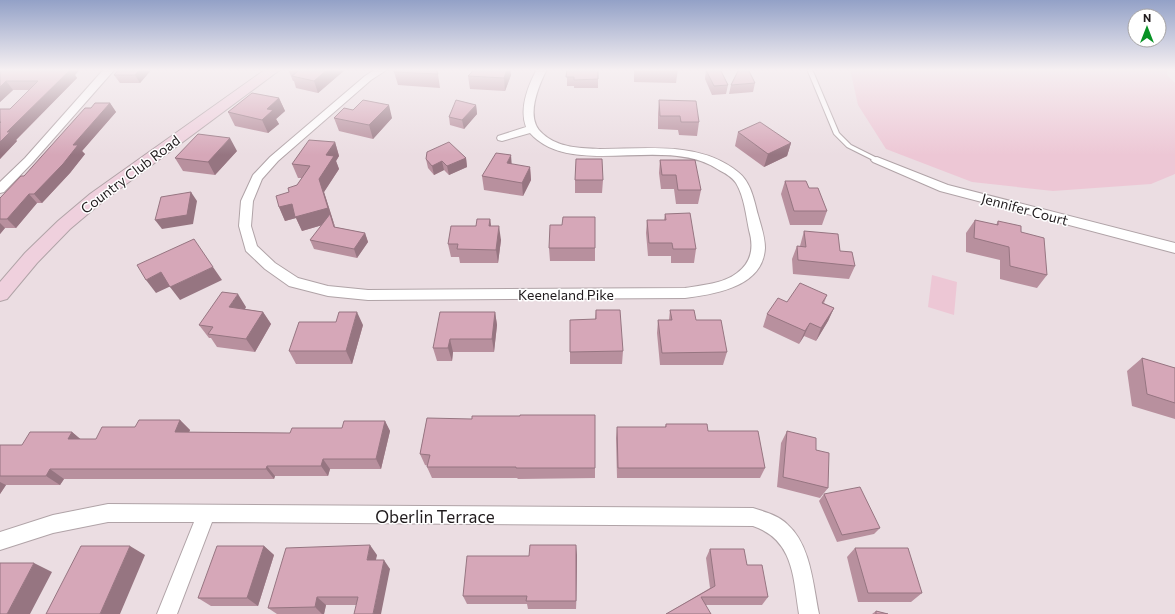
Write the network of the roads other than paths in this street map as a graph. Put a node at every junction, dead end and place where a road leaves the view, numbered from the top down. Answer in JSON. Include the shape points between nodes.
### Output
{"nodes":[{"id":1,"x":84,"y":98,"type":"edge"},
{"id":2,"x":235,"y":98,"type":"edge"},
{"id":3,"x":345,"y":98,"type":"edge"},
{"id":4,"x":531,"y":98,"type":"edge"},
{"id":5,"x":821,"y":98,"type":"edge"},
{"id":6,"x":532,"y":129,"type":"junction"},
{"id":7,"x":502,"y":138,"type":"dead end"},
{"id":8,"x":877,"y":160,"type":"joint"},
{"id":9,"x":0,"y":189,"type":"edge"},
{"id":10,"x":1175,"y":248,"type":"edge"},
{"id":11,"x":0,"y":294,"type":"edge"},
{"id":12,"x":206,"y":515,"type":"junction"},
{"id":13,"x":0,"y":541,"type":"edge"},
{"id":14,"x":167,"y":614,"type":"edge"},
{"id":15,"x":809,"y":614,"type":"edge"}],
"edges":[{"from":1,"to":9,"type":"street"},
{"from":2,"to":11,"type":"main road","name":"Country Club Road","via":[[96,198],[31,258]]},
{"from":3,"to":6,"type":"street","name":"Keeneland Pike","via":[[274,159],[257,178],[247,201],[245,226],[251,248],[270,266],[294,282],[328,291],[368,295],[685,293],[720,288],[740,279],[755,263],[758,250],[756,233],[745,190],[735,175],[718,164],[684,153],[567,150],[551,144]]},
{"from":4,"to":6,"type":"street","via":[[529,111]]},
{"from":5,"to":8,"type":"lane","via":[[841,140]]},
{"from":6,"to":7,"type":"street"},
{"from":8,"to":10,"type":"street","name":"Jennifer Court","via":[[944,188]]},
{"from":12,"to":13,"type":"street","name":"Oberlin Terrace","via":[[108,513],[68,519]]},
{"from":12,"to":14,"type":"street"},
{"from":12,"to":15,"type":"street","name":"Oberlin Terrace","via":[[753,517],[772,523],[787,536],[796,553]]}]}
